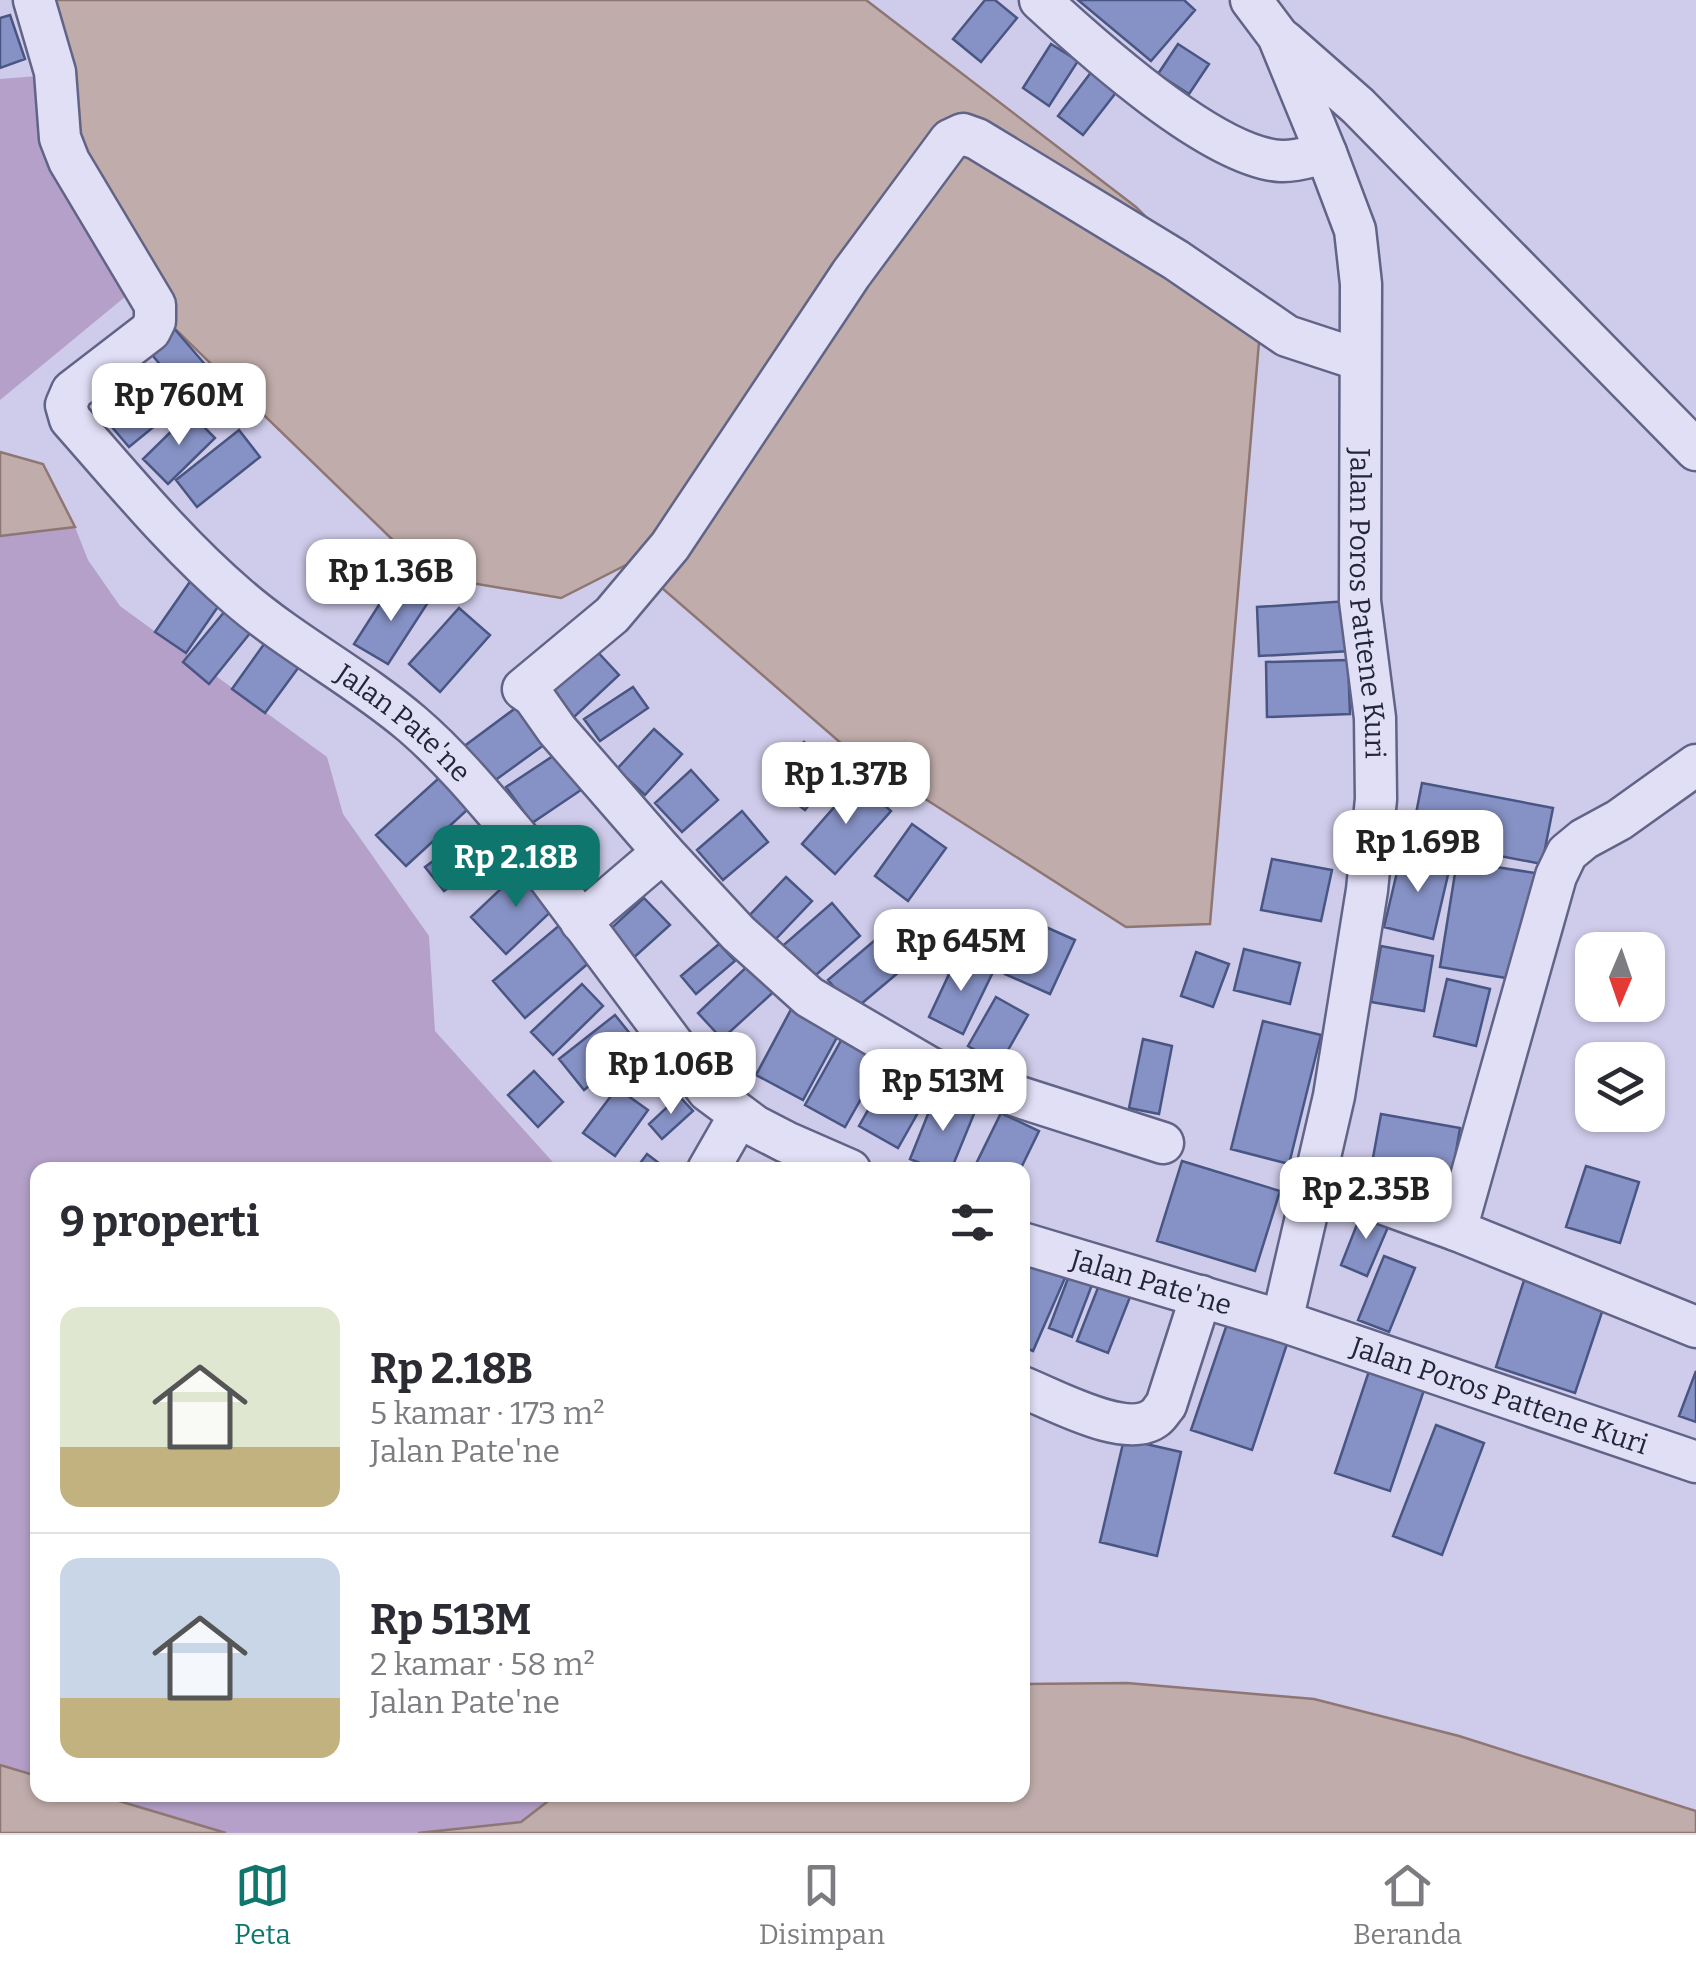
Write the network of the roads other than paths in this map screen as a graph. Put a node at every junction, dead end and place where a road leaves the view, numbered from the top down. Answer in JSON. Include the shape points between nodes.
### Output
{"nodes":[{"id":1,"x":34,"y":0,"type":"edge"},
{"id":2,"x":1040,"y":0,"type":"edge"},
{"id":3,"x":1251,"y":0,"type":"edge"},
{"id":4,"x":1278,"y":36,"type":"junction"},
{"id":5,"x":1326,"y":153,"type":"junction"},
{"id":6,"x":1360,"y":360,"type":"junction"},
{"id":7,"x":1696,"y":450,"type":"edge"},
{"id":8,"x":1696,"y":765,"type":"edge"},
{"id":9,"x":663,"y":852,"type":"junction"},
{"id":10,"x":581,"y":922,"type":"junction"},
{"id":11,"x":739,"y":1116,"type":"junction"},
{"id":12,"x":1163,"y":1143,"type":"dead end"},
{"id":13,"x":713,"y":1162,"type":"edge"},
{"id":14,"x":832,"y":1162,"type":"edge"},
{"id":15,"x":1315,"y":1179,"type":"junction"},
{"id":16,"x":1456,"y":1230,"type":"junction"},
{"id":17,"x":1030,"y":1246,"type":"edge"},
{"id":18,"x":1201,"y":1296,"type":"junction"},
{"id":19,"x":1282,"y":1321,"type":"junction"},
{"id":20,"x":1696,"y":1327,"type":"edge"},
{"id":21,"x":1030,"y":1391,"type":"edge"},
{"id":22,"x":1696,"y":1462,"type":"edge"}],
"edges":[{"from":1,"to":10,"type":"street","name":"Jalan Pate'ne","via":[[69,161],[155,305],[150,331],[72,391],[70,419],[193,556],[242,600],[412,724],[496,811]]},
{"from":2,"to":5,"type":"street","via":[[1100,56],[1245,154],[1282,162]]},
{"from":3,"to":4,"type":"street","name":"Jalan Poros Pattene Kuri"},
{"from":4,"to":5,"type":"street","name":"Jalan Poros Pattene Kuri"},
{"from":4,"to":7,"type":"street","via":[[1358,106]]},
{"from":5,"to":6,"type":"street","name":"Jalan Poros Pattene Kuri","via":[[1354,230]]},
{"from":6,"to":9,"type":"street","via":[[1286,336],[977,138],[963,134],[950,140],[850,274],[670,546],[612,615],[523,689]]},
{"from":6,"to":15,"type":"street","name":"Jalan Poros Pattene Kuri","via":[[1360,601],[1375,718],[1376,799],[1368,890]]},
{"from":8,"to":16,"type":"street","via":[[1567,853]]},
{"from":9,"to":10,"type":"street"},
{"from":9,"to":12,"type":"street","via":[[809,997],[932,1069]]},
{"from":10,"to":11,"type":"street","name":"Jalan Pate'ne","via":[[708,1091]]},
{"from":11,"to":13,"type":"street"},
{"from":11,"to":14,"type":"street","name":"Jalan Pate'ne"},
{"from":15,"to":16,"type":"street"},
{"from":15,"to":19,"type":"street","name":"Jalan Poros Pattene Kuri"},
{"from":16,"to":20,"type":"street"},
{"from":17,"to":18,"type":"street","name":"Jalan Pate'ne"},
{"from":18,"to":19,"type":"street","name":"Jalan Pate'ne"},
{"from":18,"to":21,"type":"street","via":[[1166,1405],[1156,1417],[1114,1424]]},
{"from":19,"to":22,"type":"street","name":"Jalan Poros Pattene Kuri"}]}
